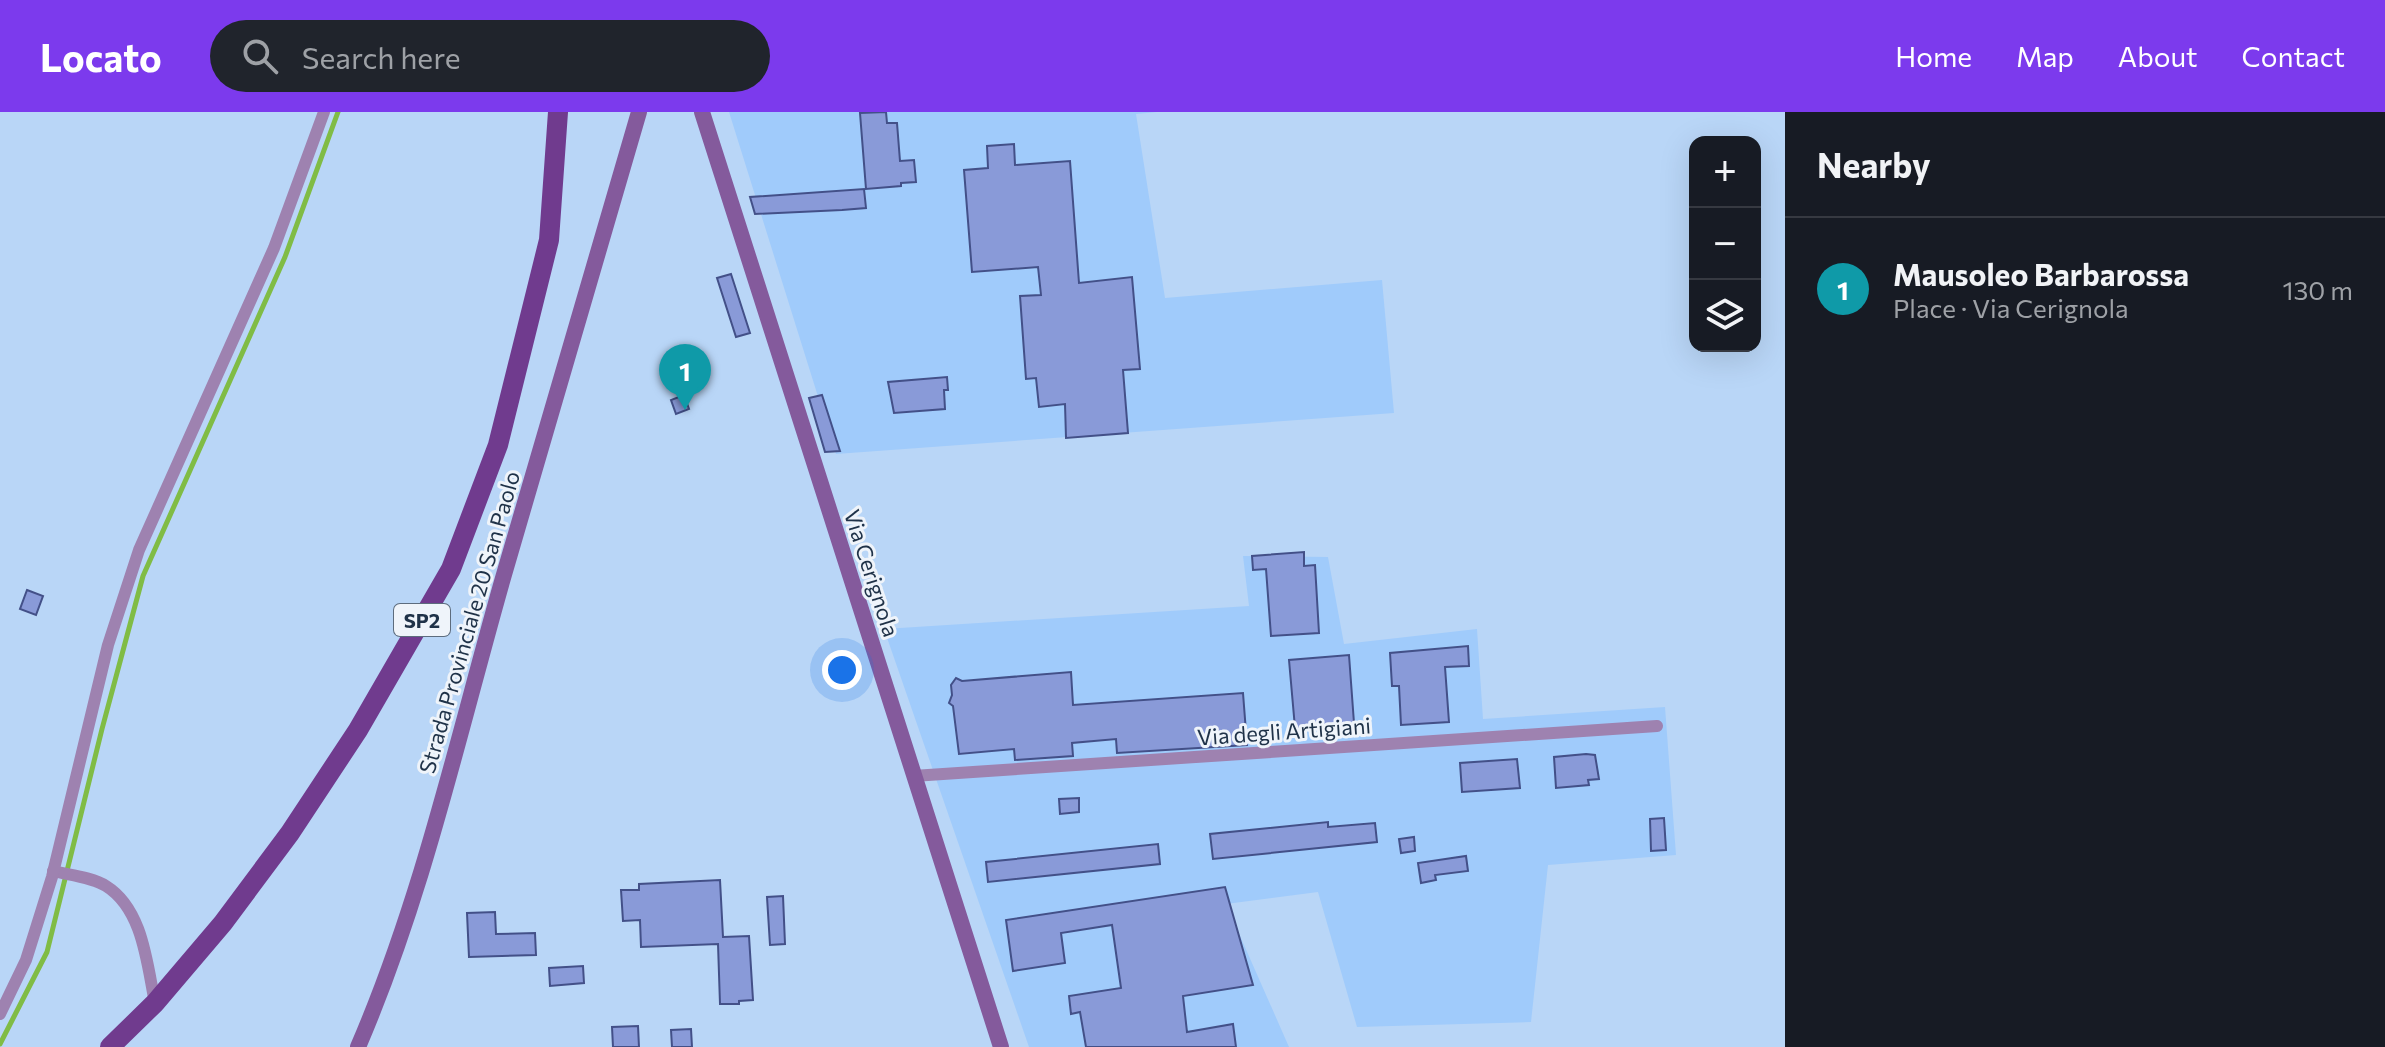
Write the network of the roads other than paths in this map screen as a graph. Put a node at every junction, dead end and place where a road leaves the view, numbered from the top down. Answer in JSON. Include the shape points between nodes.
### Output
{"nodes":[{"id":1,"x":324,"y":112,"type":"edge"},
{"id":2,"x":558,"y":112,"type":"edge"},
{"id":3,"x":639,"y":112,"type":"edge"},
{"id":4,"x":702,"y":112,"type":"edge"},
{"id":5,"x":1657,"y":726,"type":"dead end"},
{"id":6,"x":913,"y":776,"type":"junction"},
{"id":7,"x":53,"y":871,"type":"junction"},
{"id":8,"x":155,"y":1003,"type":"junction"},
{"id":9,"x":0,"y":1014,"type":"edge"},
{"id":10,"x":110,"y":1047,"type":"edge"},
{"id":11,"x":358,"y":1047,"type":"edge"},
{"id":12,"x":1001,"y":1047,"type":"edge"}],
"edges":[{"from":1,"to":7,"type":"street","via":[[274,248],[139,550],[108,645]]},
{"from":2,"to":8,"type":"main road","number":"SP2","via":[[549,240],[498,445],[451,569],[358,730],[290,833]]},
{"from":3,"to":11,"type":"street","name":"Strada Provinciale 20 San Paolo","via":[[430,846]]},
{"from":4,"to":6,"type":"street","name":"Via Cerignola"},
{"from":5,"to":6,"type":"street","name":"Via degli Artigiani"},
{"from":6,"to":12,"type":"street","name":"Via Cerignola"},
{"from":7,"to":8,"type":"street","via":[[104,884],[120,897],[133,916]]},
{"from":7,"to":9,"type":"street","via":[[26,960]]},
{"from":8,"to":10,"type":"main road","number":"SP2"}]}
